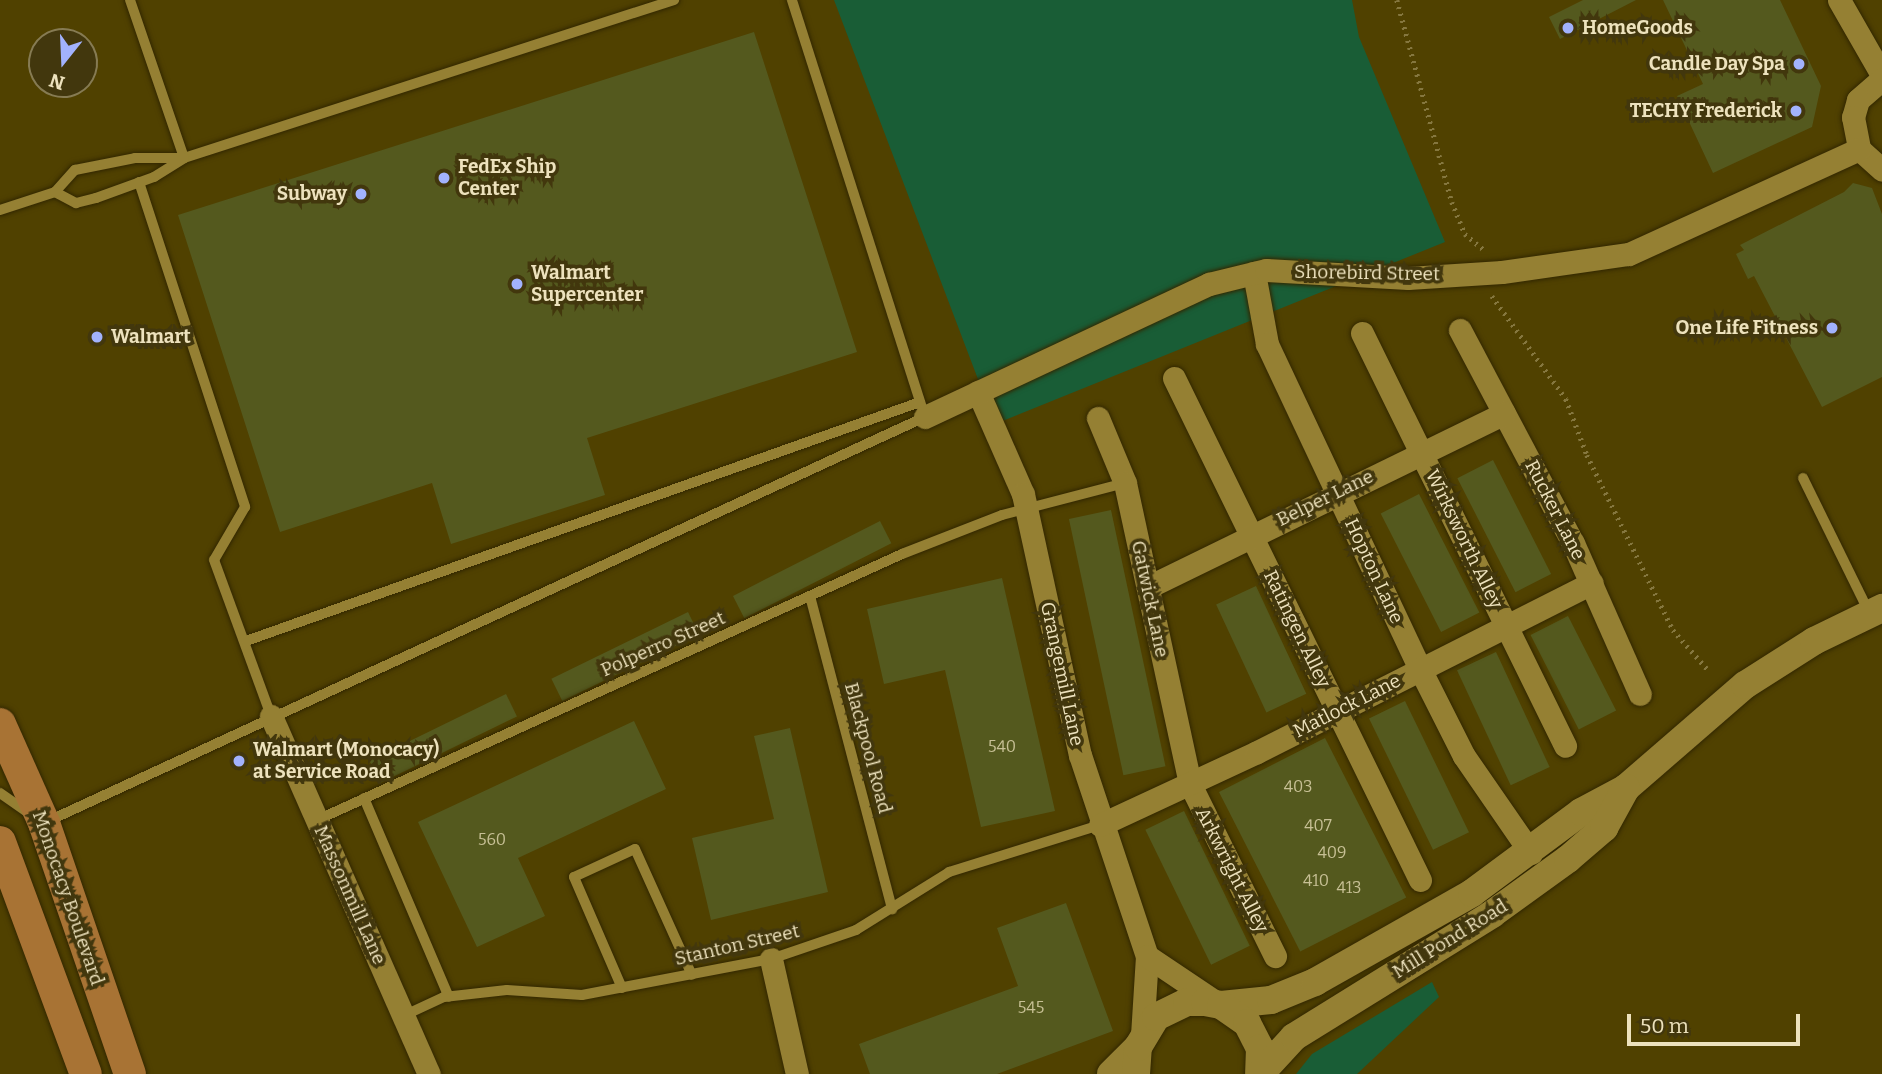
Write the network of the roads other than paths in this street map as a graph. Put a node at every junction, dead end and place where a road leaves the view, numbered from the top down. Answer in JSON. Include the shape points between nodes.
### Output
{"nodes":[{"id":1,"x":130,"y":0,"type":"edge"},
{"id":2,"x":674,"y":0,"type":"edge"},
{"id":3,"x":792,"y":0,"type":"edge"},
{"id":4,"x":1839,"y":0,"type":"edge"},
{"id":5,"x":1882,"y":77,"type":"edge"},
{"id":6,"x":1859,"y":149,"type":"junction"},
{"id":7,"x":184,"y":158,"type":"junction"},
{"id":8,"x":1882,"y":170,"type":"edge"},
{"id":9,"x":139,"y":182,"type":"junction"},
{"id":10,"x":55,"y":192,"type":"junction"},
{"id":11,"x":0,"y":210,"type":"edge"},
{"id":12,"x":1254,"y":273,"type":"junction"},
{"id":13,"x":1460,"y":330,"type":"dead end"},
{"id":14,"x":1362,"y":333,"type":"dead end"},
{"id":15,"x":1174,"y":378,"type":"dead end"},
{"id":16,"x":978,"y":392,"type":"junction"},
{"id":17,"x":922,"y":410,"type":"junction"},
{"id":18,"x":1504,"y":413,"type":"junction"},
{"id":19,"x":1098,"y":418,"type":"dead end"},
{"id":20,"x":1421,"y":452,"type":"junction"},
{"id":21,"x":1803,"y":478,"type":"dead end"},
{"id":22,"x":1125,"y":482,"type":"junction"},
{"id":23,"x":1337,"y":492,"type":"junction"},
{"id":24,"x":1026,"y":508,"type":"junction"},
{"id":25,"x":1250,"y":535,"type":"junction"},
{"id":26,"x":1592,"y":583,"type":"junction"},
{"id":27,"x":1148,"y":587,"type":"junction"},
{"id":28,"x":810,"y":596,"type":"junction"},
{"id":29,"x":1876,"y":611,"type":"edge"},
{"id":30,"x":1506,"y":626,"type":"junction"},
{"id":31,"x":246,"y":641,"type":"junction"},
{"id":32,"x":1420,"y":669,"type":"junction"},
{"id":33,"x":1640,"y":694,"type":"dead end"},
{"id":34,"x":1337,"y":710,"type":"junction"},
{"id":35,"x":271,"y":716,"type":"junction"},
{"id":36,"x":0,"y":724,"type":"edge"},
{"id":37,"x":1565,"y":746,"type":"dead end"},
{"id":38,"x":1190,"y":784,"type":"junction"},
{"id":39,"x":1626,"y":788,"type":"junction"},
{"id":40,"x":0,"y":793,"type":"edge"},
{"id":41,"x":364,"y":798,"type":"junction"},
{"id":42,"x":317,"y":820,"type":"junction"},
{"id":43,"x":44,"y":823,"type":"junction"},
{"id":44,"x":1100,"y":825,"type":"junction"},
{"id":45,"x":0,"y":842,"type":"edge"},
{"id":46,"x":1531,"y":853,"type":"junction"},
{"id":47,"x":1420,"y":880,"type":"dead end"},
{"id":48,"x":892,"y":909,"type":"junction"},
{"id":49,"x":1275,"y":956,"type":"dead end"},
{"id":50,"x":1147,"y":957,"type":"junction"},
{"id":51,"x":771,"y":959,"type":"junction"},
{"id":52,"x":692,"y":975,"type":"junction"},
{"id":53,"x":622,"y":988,"type":"junction"},
{"id":54,"x":449,"y":997,"type":"junction"},
{"id":55,"x":1222,"y":1005,"type":"junction"},
{"id":56,"x":403,"y":1016,"type":"junction"},
{"id":57,"x":1139,"y":1052,"type":"edge"},
{"id":58,"x":86,"y":1074,"type":"edge"},
{"id":59,"x":130,"y":1074,"type":"edge"},
{"id":60,"x":429,"y":1074,"type":"edge"},
{"id":61,"x":797,"y":1074,"type":"edge"},
{"id":62,"x":1111,"y":1074,"type":"edge"},
{"id":63,"x":1259,"y":1074,"type":"edge"}],
"edges":[{"from":1,"to":7,"type":"lane"},
{"from":2,"to":7,"type":"lane"},
{"from":3,"to":17,"type":"lane"},
{"from":4,"to":5,"type":"street"},
{"from":5,"to":6,"type":"street","via":[[1858,100],[1853,117]]},
{"from":6,"to":8,"type":"street"},
{"from":6,"to":12,"type":"street","name":"Shorebird Street","via":[[1629,254],[1502,272],[1408,278]]},
{"from":7,"to":9,"type":"lane"},
{"from":7,"to":10,"type":"lane","via":[[135,158],[75,170]]},
{"from":9,"to":10,"type":"lane","via":[[76,203]]},
{"from":9,"to":31,"type":"lane","via":[[245,507],[214,560]]},
{"from":10,"to":11,"type":"lane"},
{"from":12,"to":16,"type":"street","name":"Shorebird Street","via":[[1209,284]]},
{"from":12,"to":23,"type":"street","name":"Hopton Lane","via":[[1267,344]]},
{"from":13,"to":18,"type":"street","name":"Rucker Lane"},
{"from":14,"to":20,"type":"street","name":"Wirksworth Alley"},
{"from":15,"to":25,"type":"street","name":"Ratingen Alley"},
{"from":16,"to":17,"type":"street","name":"Shorebird Street"},
{"from":16,"to":24,"type":"street","name":"Grangemill Lane"},
{"from":17,"to":31,"type":"lane"},
{"from":17,"to":35,"type":"lane","via":[[332,692]]},
{"from":18,"to":20,"type":"street","name":"Belper Lane"},
{"from":18,"to":26,"type":"street","name":"Rucker Lane"},
{"from":19,"to":22,"type":"street","name":"Gatwick Lane"},
{"from":20,"to":23,"type":"street","name":"Belper Lane"},
{"from":20,"to":30,"type":"street","name":"Wirksworth Alley"},
{"from":21,"to":29,"type":"lane"},
{"from":22,"to":24,"type":"lane","name":"Polperro Street"},
{"from":22,"to":27,"type":"street","name":"Gatwick Lane"},
{"from":23,"to":25,"type":"street","name":"Belper Lane"},
{"from":23,"to":32,"type":"street","name":"Hopton Lane"},
{"from":24,"to":28,"type":"lane","name":"Polperro Street","via":[[902,554]]},
{"from":24,"to":44,"type":"street","name":"Grangemill Lane","via":[[1080,755]]},
{"from":25,"to":27,"type":"street","name":"Belper Lane"},
{"from":25,"to":34,"type":"street","name":"Ratingen Alley"},
{"from":26,"to":30,"type":"street","name":"Matlock Lane"},
{"from":26,"to":33,"type":"street","name":"Rucker Lane"},
{"from":27,"to":38,"type":"street","name":"Gatwick Lane"},
{"from":28,"to":41,"type":"lane","name":"Polperro Street"},
{"from":28,"to":48,"type":"lane","name":"Blackpool Road"},
{"from":29,"to":39,"type":"street","name":"Mill Pond Road","via":[[1814,641],[1745,685]]},
{"from":30,"to":32,"type":"street","name":"Matlock Lane"},
{"from":30,"to":37,"type":"street","name":"Wirksworth Alley"},
{"from":31,"to":35,"type":"lane"},
{"from":32,"to":34,"type":"street","name":"Matlock Lane"},
{"from":32,"to":46,"type":"street","name":"Hopton Lane","via":[[1464,756]]},
{"from":34,"to":38,"type":"street","name":"Matlock Lane"},
{"from":34,"to":47,"type":"street","name":"Ratingen Alley"},
{"from":35,"to":42,"type":"street","name":"Massonmill Lane"},
{"from":35,"to":43,"type":"lane"},
{"from":36,"to":43,"type":"main road","name":"Monocacy Boulevard"},
{"from":38,"to":44,"type":"street","name":"Matlock Lane"},
{"from":38,"to":49,"type":"street","name":"Arkwright Alley"},
{"from":39,"to":46,"type":"street","name":"Mill Pond Road","via":[[1581,812]]},
{"from":39,"to":63,"type":"street","name":"Mill Pond Road","via":[[1604,828],[1568,859],[1492,914],[1294,1037]]},
{"from":40,"to":43,"type":"lane"},
{"from":41,"to":42,"type":"lane","name":"Polperro Street"},
{"from":41,"to":54,"type":"lane"},
{"from":42,"to":56,"type":"street","name":"Massonmill Lane"},
{"from":43,"to":59,"type":"main road","name":"Monocacy Boulevard"},
{"from":44,"to":48,"type":"lane","name":"Stanton Street","via":[[949,872]]},
{"from":44,"to":50,"type":"street","name":"Grangemill Lane"},
{"from":45,"to":58,"type":"main road"},
{"from":46,"to":55,"type":"street","name":"Mill Pond Road","via":[[1315,982],[1271,1000]]},
{"from":48,"to":51,"type":"lane","name":"Stanton Street","via":[[856,930]]},
{"from":50,"to":55,"type":"street","via":[[1195,992]]},
{"from":50,"to":57,"type":"street"},
{"from":51,"to":52,"type":"lane","name":"Stanton Street"},
{"from":51,"to":61,"type":"street"},
{"from":52,"to":53,"type":"lane","name":"Stanton Street"},
{"from":52,"to":53,"type":"lane","via":[[635,849],[574,877]]},
{"from":53,"to":54,"type":"lane","name":"Stanton Street","via":[[582,995],[507,990]]},
{"from":54,"to":56,"type":"lane","name":"Stanton Street"},
{"from":55,"to":57,"type":"street","name":"Mill Pond Road","via":[[1187,1002],[1170,1007]]},
{"from":55,"to":63,"type":"street","name":"Mill Pond Road","via":[[1255,1035],[1262,1061]]},
{"from":56,"to":60,"type":"street","name":"Massonmill Lane"},
{"from":57,"to":62,"type":"street","name":"Mill Pond Road"}]}
